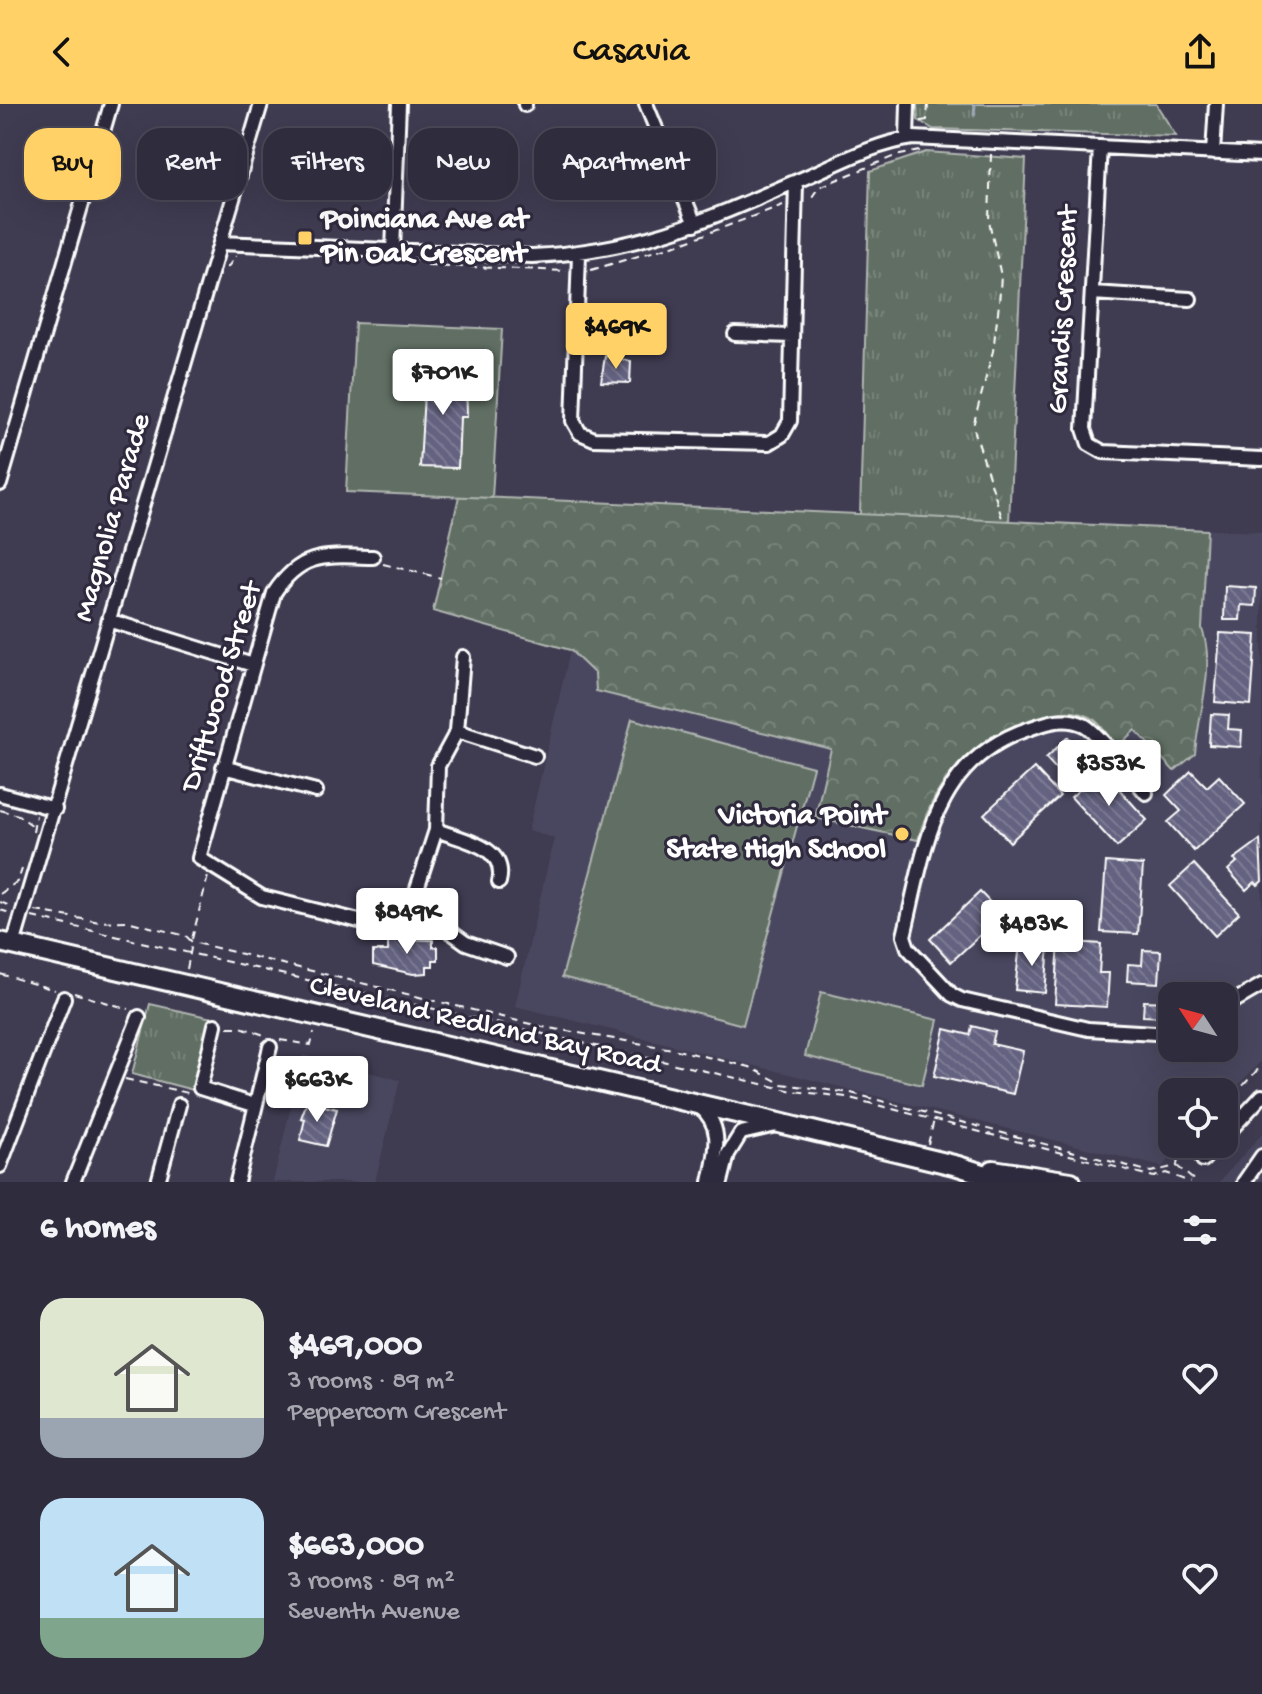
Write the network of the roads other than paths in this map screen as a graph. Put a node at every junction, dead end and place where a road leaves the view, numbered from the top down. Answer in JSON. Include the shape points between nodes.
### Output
{"nodes":[{"id":1,"x":111,"y":104,"type":"edge"},
{"id":2,"x":261,"y":104,"type":"edge"},
{"id":3,"x":399,"y":104,"type":"edge"},
{"id":4,"x":646,"y":104,"type":"edge"},
{"id":5,"x":908,"y":104,"type":"edge"},
{"id":6,"x":1216,"y":104,"type":"edge"},
{"id":7,"x":907,"y":139,"type":"junction"},
{"id":8,"x":1100,"y":147,"type":"junction"},
{"id":9,"x":1213,"y":153,"type":"junction"},
{"id":10,"x":1262,"y":155,"type":"edge"},
{"id":11,"x":796,"y":182,"type":"junction"},
{"id":12,"x":695,"y":224,"type":"junction"},
{"id":13,"x":220,"y":243,"type":"junction"},
{"id":14,"x":393,"y":250,"type":"junction"},
{"id":15,"x":579,"y":254,"type":"junction"},
{"id":16,"x":1092,"y":293,"type":"junction"},
{"id":17,"x":1190,"y":299,"type":"dead end"},
{"id":18,"x":735,"y":334,"type":"dead end"},
{"id":19,"x":792,"y":336,"type":"junction"},
{"id":20,"x":1262,"y":459,"type":"edge"},
{"id":21,"x":0,"y":484,"type":"edge"},
{"id":22,"x":373,"y":557,"type":"road end"},
{"id":23,"x":111,"y":621,"type":"junction"},
{"id":24,"x":463,"y":657,"type":"dead end"},
{"id":25,"x":253,"y":665,"type":"junction"},
{"id":26,"x":457,"y":731,"type":"junction"},
{"id":27,"x":535,"y":756,"type":"dead end"},
{"id":28,"x":223,"y":767,"type":"junction"},
{"id":29,"x":316,"y":791,"type":"dead end"},
{"id":30,"x":1146,"y":793,"type":"dead end"},
{"id":31,"x":0,"y":794,"type":"edge"},
{"id":32,"x":55,"y":809,"type":"junction"},
{"id":33,"x":436,"y":830,"type":"junction"},
{"id":34,"x":499,"y":882,"type":"dead end"},
{"id":35,"x":412,"y":904,"type":"junction"},
{"id":36,"x":6,"y":944,"type":"edge"},
{"id":37,"x":507,"y":957,"type":"dead end"},
{"id":38,"x":1262,"y":985,"type":"edge"},
{"id":39,"x":64,"y":998,"type":"dead end"},
{"id":40,"x":1238,"y":999,"type":"edge"},
{"id":41,"x":139,"y":1017,"type":"dead end"},
{"id":42,"x":215,"y":1025,"type":"road end"},
{"id":43,"x":1158,"y":1033,"type":"edge"},
{"id":44,"x":272,"y":1043,"type":"road end"},
{"id":45,"x":1262,"y":1096,"type":"edge"},
{"id":46,"x":697,"y":1104,"type":"junction"},
{"id":47,"x":179,"y":1105,"type":"dead end"},
{"id":48,"x":254,"y":1105,"type":"junction"},
{"id":49,"x":1238,"y":1122,"type":"edge"},
{"id":50,"x":779,"y":1123,"type":"junction"},
{"id":51,"x":5,"y":1133,"type":"edge"},
{"id":52,"x":1262,"y":1156,"type":"edge"},
{"id":53,"x":0,"y":1166,"type":"edge"},
{"id":54,"x":958,"y":1166,"type":"junction"},
{"id":55,"x":73,"y":1182,"type":"edge"},
{"id":56,"x":158,"y":1182,"type":"edge"},
{"id":57,"x":237,"y":1182,"type":"edge"},
{"id":58,"x":710,"y":1182,"type":"edge"},
{"id":59,"x":721,"y":1182,"type":"edge"},
{"id":60,"x":1008,"y":1182,"type":"edge"},
{"id":61,"x":1071,"y":1182,"type":"edge"},
{"id":62,"x":1244,"y":1182,"type":"edge"}],
"edges":[{"from":1,"to":21,"type":"street"},
{"from":2,"to":13,"type":"street","name":"Magnolia Parade"},
{"from":3,"to":14,"type":"street"},
{"from":4,"to":12,"type":"street"},
{"from":5,"to":7,"type":"street"},
{"from":6,"to":9,"type":"street"},
{"from":7,"to":8,"type":"street"},
{"from":7,"to":11,"type":"street"},
{"from":8,"to":9,"type":"street"},
{"from":8,"to":16,"type":"street","name":"Grandis Crescent"},
{"from":9,"to":10,"type":"street"},
{"from":11,"to":12,"type":"street"},
{"from":11,"to":19,"type":"street"},
{"from":12,"to":15,"type":"street","via":[[655,239]]},
{"from":13,"to":14,"type":"street"},
{"from":13,"to":23,"type":"street","name":"Magnolia Parade"},
{"from":14,"to":15,"type":"street"},
{"from":15,"to":19,"type":"street","via":[[573,421],[580,433],[594,439],[769,443],[790,421]]},
{"from":16,"to":17,"type":"street"},
{"from":16,"to":20,"type":"street","name":"Grandis Crescent","via":[[1084,429],[1089,444],[1103,452]]},
{"from":18,"to":19,"type":"street"},
{"from":22,"to":25,"type":"street","name":"Driftwood Street","via":[[324,556],[287,574],[274,593]]},
{"from":23,"to":25,"type":"street"},
{"from":23,"to":32,"type":"street","name":"Magnolia Parade"},
{"from":24,"to":26,"type":"street"},
{"from":25,"to":28,"type":"street","name":"Driftwood Street"},
{"from":26,"to":27,"type":"street"},
{"from":26,"to":33,"type":"street","via":[[438,766]]},
{"from":28,"to":29,"type":"street"},
{"from":28,"to":35,"type":"street","name":"Driftwood Street","via":[[199,858],[262,897],[363,922],[387,923]]},
{"from":30,"to":43,"type":"street","via":[[1086,725],[1060,719],[1000,741],[950,786],[932,818],[904,936],[908,948],[962,1000],[1088,1029]]},
{"from":31,"to":32,"type":"street"},
{"from":32,"to":36,"type":"street","name":"Magnolia Parade","via":[[22,913]]},
{"from":33,"to":34,"type":"street","via":[[498,857]]},
{"from":33,"to":35,"type":"street"},
{"from":35,"to":37,"type":"street","via":[[466,943]]},
{"from":36,"to":46,"type":"highway","name":"Cleveland Redland Bay Road"},
{"from":38,"to":40,"type":"street"},
{"from":39,"to":51,"type":"street"},
{"from":41,"to":55,"type":"street"},
{"from":42,"to":48,"type":"street","via":[[200,1088]]},
{"from":44,"to":48,"type":"street"},
{"from":45,"to":49,"type":"street"},
{"from":46,"to":50,"type":"highway","name":"Cleveland Redland Bay Road"},
{"from":46,"to":58,"type":"street","via":[[717,1132]]},
{"from":47,"to":56,"type":"street"},
{"from":48,"to":57,"type":"street"},
{"from":50,"to":54,"type":"highway","name":"Cleveland Redland Bay Road"},
{"from":50,"to":59,"type":"street","via":[[741,1133],[728,1154]]},
{"from":51,"to":53,"type":"street"},
{"from":52,"to":62,"type":"street"},
{"from":54,"to":60,"type":"highway","name":"Cleveland Redland Bay Road"},
{"from":54,"to":61,"type":"highway","name":"Cleveland Redland Bay Road"}]}
